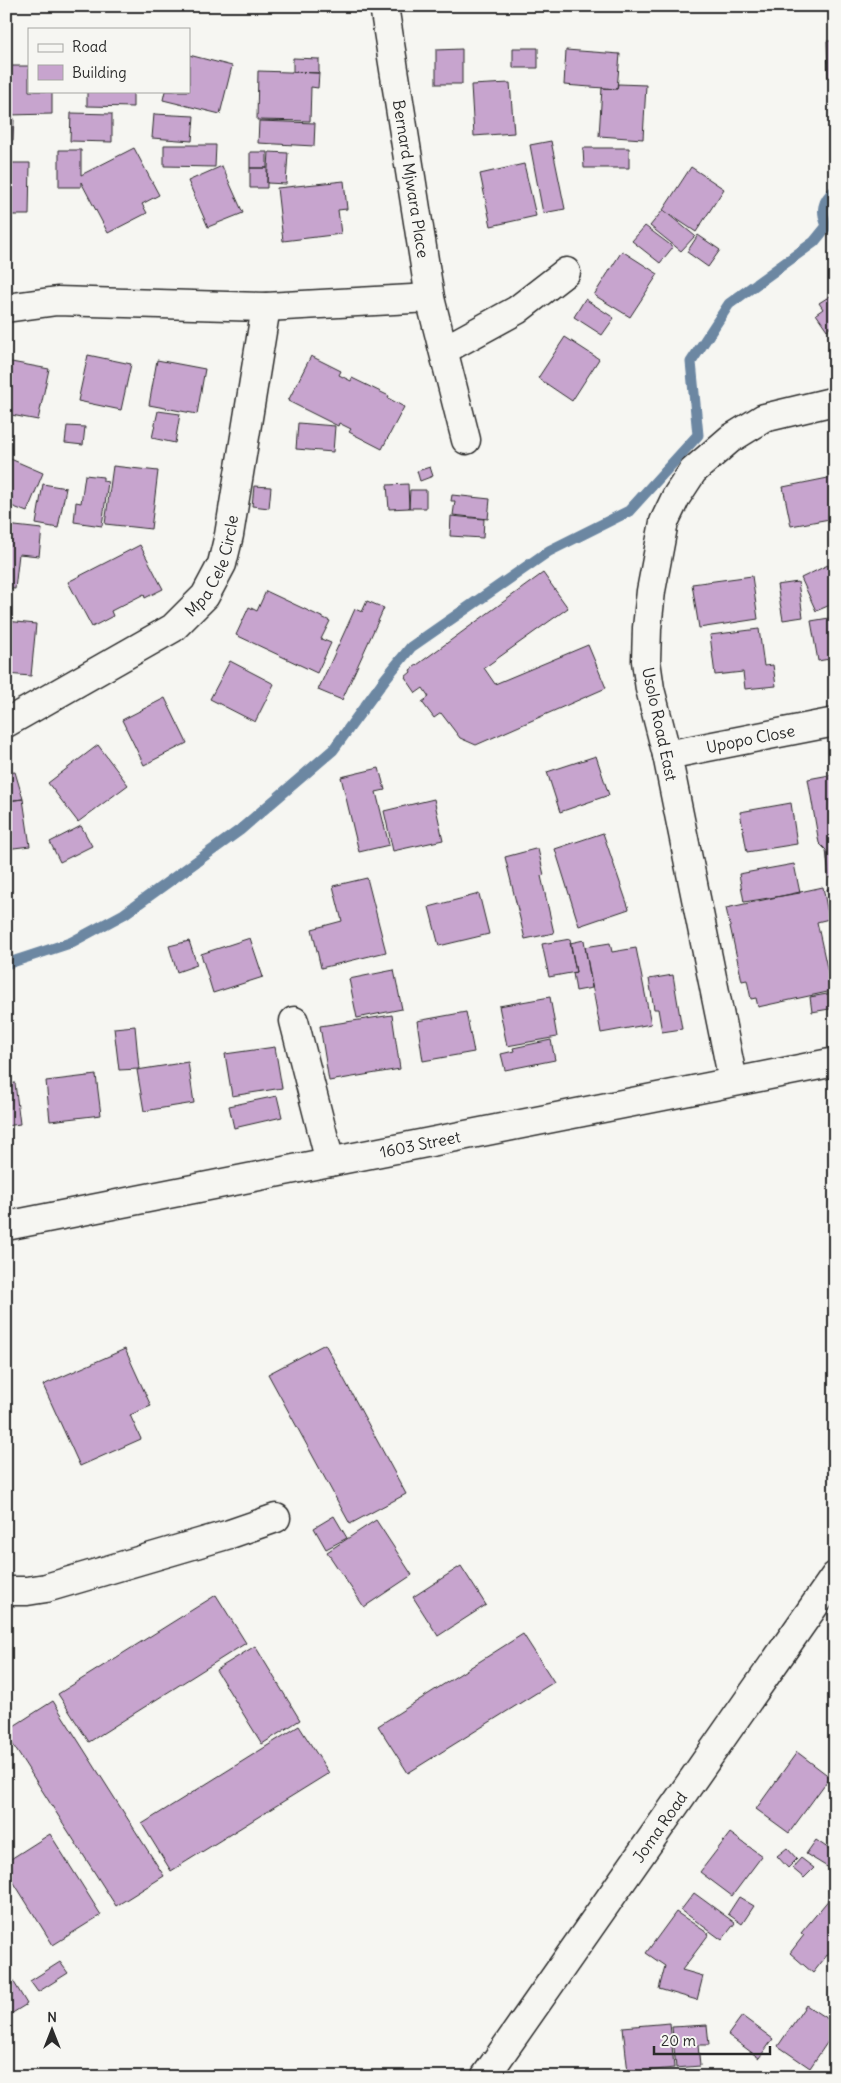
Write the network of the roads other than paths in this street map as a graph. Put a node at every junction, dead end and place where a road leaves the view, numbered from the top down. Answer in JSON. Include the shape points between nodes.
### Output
{"nodes":[{"id":1,"x":384,"y":6,"type":"edge"},
{"id":2,"x":566,"y":272,"type":"dead end"},
{"id":3,"x":430,"y":298,"type":"junction"},
{"id":4,"x":266,"y":307,"type":"junction"},
{"id":5,"x":6,"y":308,"type":"edge"},
{"id":6,"x":444,"y":350,"type":"junction"},
{"id":7,"x":835,"y":401,"type":"edge"},
{"id":8,"x":466,"y":440,"type":"dead end"},
{"id":9,"x":835,"y":722,"type":"edge"},
{"id":10,"x":6,"y":723,"type":"edge"},
{"id":11,"x":666,"y":755,"type":"junction"},
{"id":12,"x":294,"y":1021,"type":"dead end"},
{"id":13,"x":835,"y":1062,"type":"edge"},
{"id":14,"x":733,"y":1081,"type":"junction"},
{"id":15,"x":330,"y":1162,"type":"junction"},
{"id":16,"x":6,"y":1226,"type":"edge"},
{"id":17,"x":276,"y":1518,"type":"dead end"},
{"id":18,"x":835,"y":1576,"type":"edge"},
{"id":19,"x":6,"y":1591,"type":"edge"},
{"id":20,"x":485,"y":2077,"type":"edge"}],
"edges":[{"from":1,"to":3,"type":"street","name":"Bernard Mjwara Place"},
{"from":2,"to":6,"type":"street","via":[[517,310]]},
{"from":3,"to":4,"type":"street"},
{"from":3,"to":6,"type":"street","name":"Bernard Mjwara Place"},
{"from":4,"to":5,"type":"street","via":[[57,301]]},
{"from":4,"to":10,"type":"street","name":"Mpa Cele Circle","via":[[229,535],[222,564],[205,596],[173,628]]},
{"from":6,"to":8,"type":"street","name":"Bernard Mjwara Place"},
{"from":7,"to":11,"type":"street","name":"Usolo Road East","via":[[764,418],[730,439],[693,471],[664,522],[647,628],[646,661]]},
{"from":9,"to":11,"type":"street","name":"Upopo Close"},
{"from":11,"to":14,"type":"street","name":"Usolo Road East"},
{"from":12,"to":15,"type":"street"},
{"from":13,"to":14,"type":"street","name":"1603 Street"},
{"from":14,"to":15,"type":"street","name":"1603 Street"},
{"from":15,"to":16,"type":"street","name":"1603 Street"},
{"from":17,"to":19,"type":"street","via":[[46,1588]]},
{"from":18,"to":20,"type":"street","name":"Joma Road"}]}
